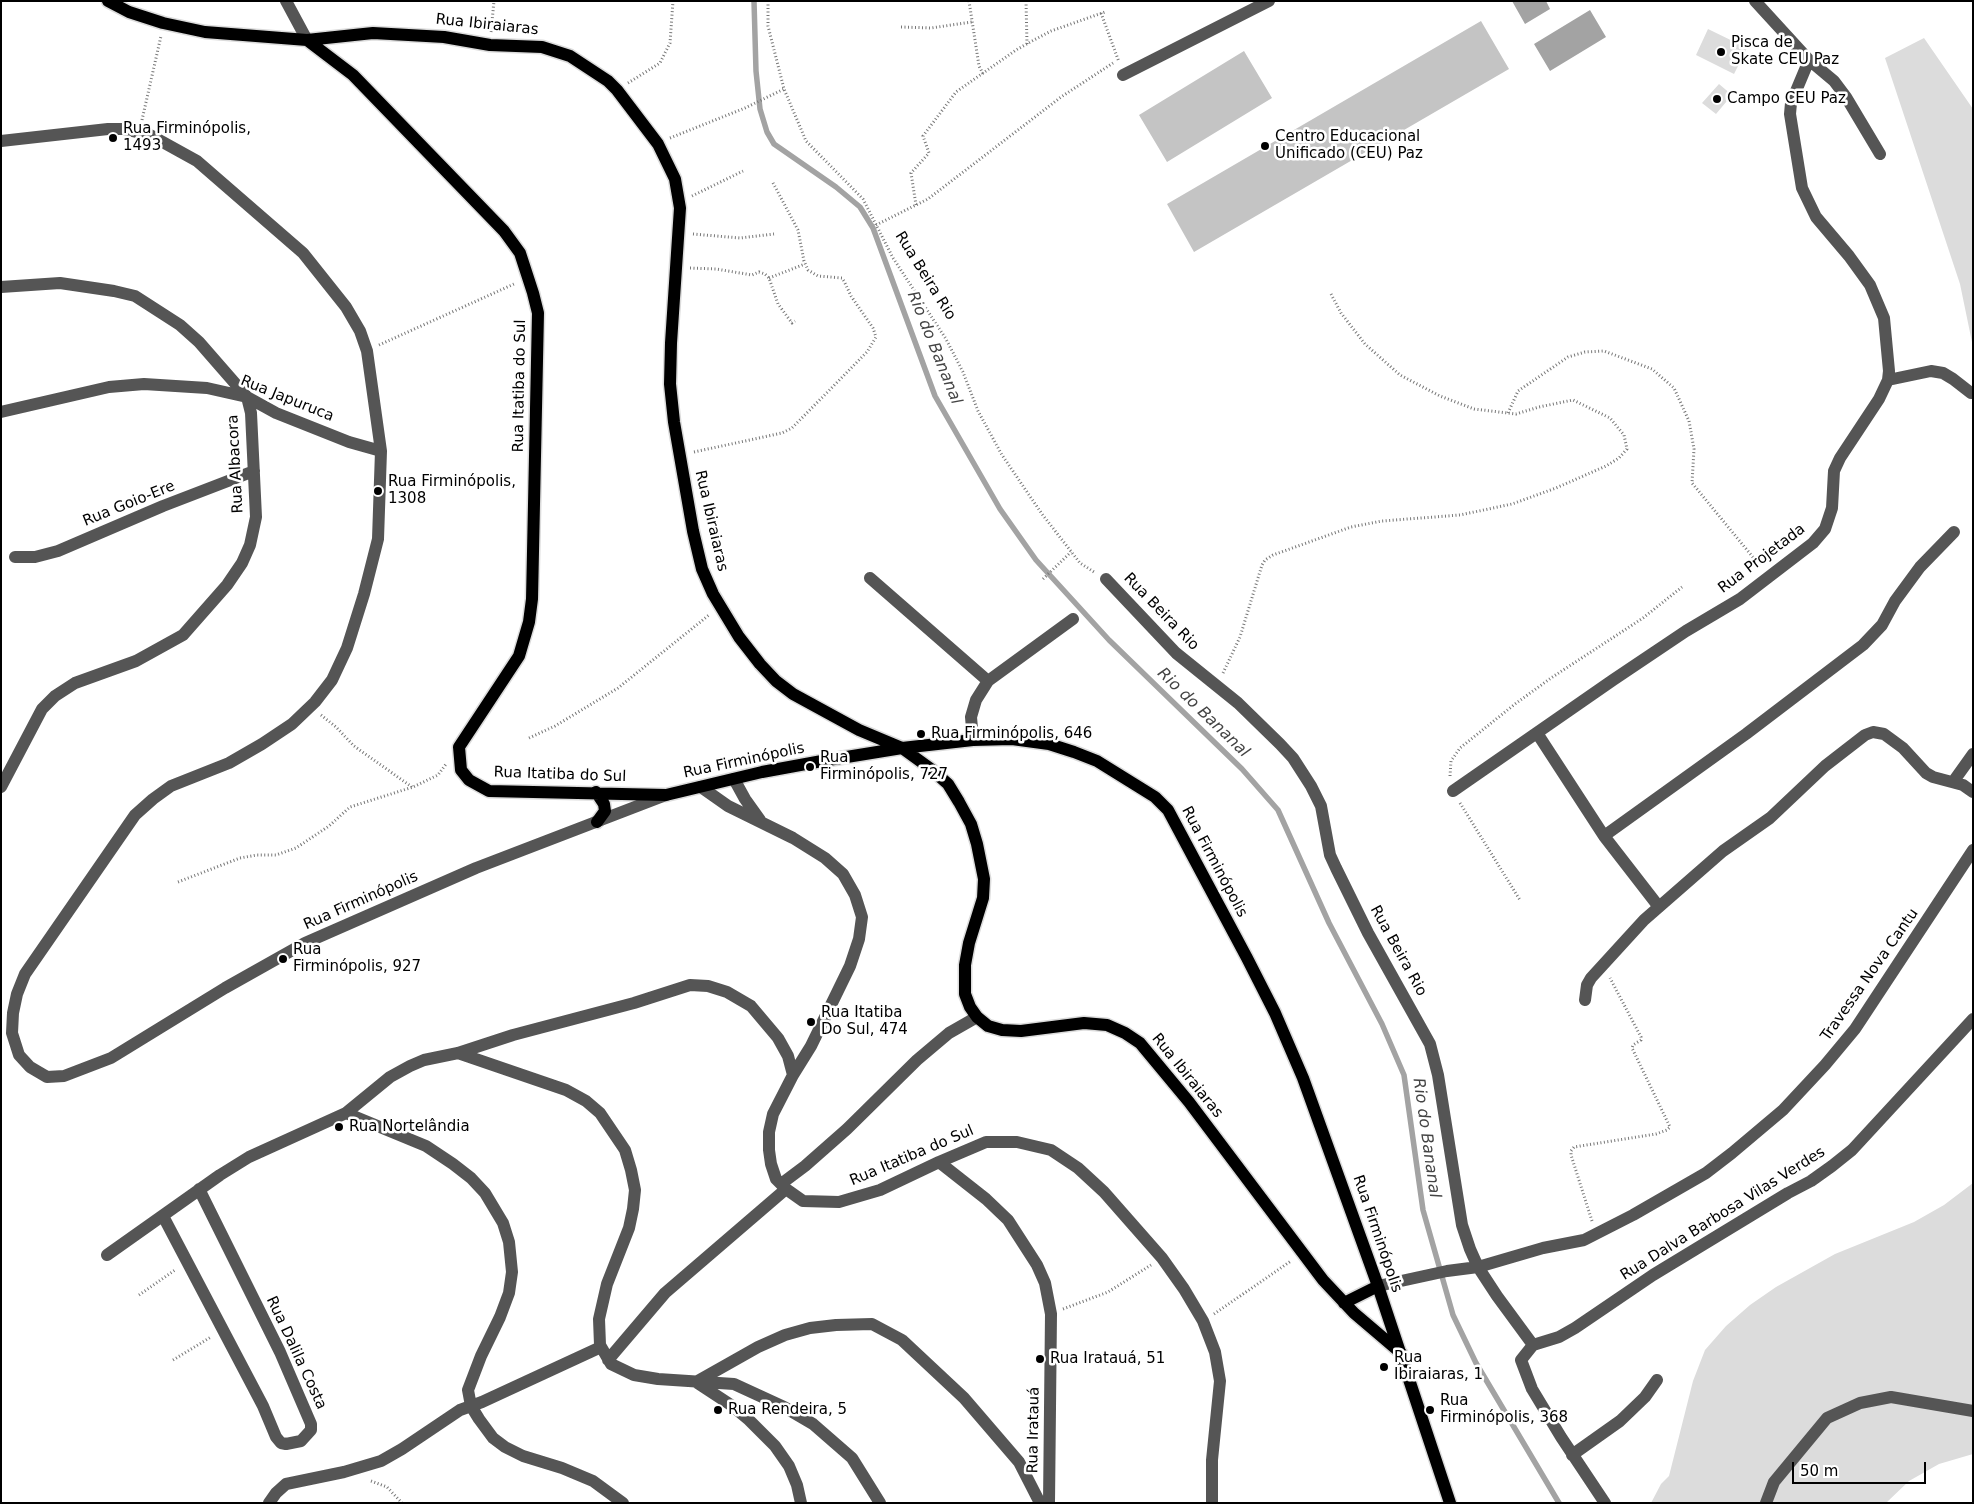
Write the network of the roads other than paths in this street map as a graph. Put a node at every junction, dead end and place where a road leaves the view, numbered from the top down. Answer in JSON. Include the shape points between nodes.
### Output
{"nodes":[{"id":1,"x":108,"y":1,"type":"edge"},
{"id":2,"x":286,"y":1,"type":"edge"},
{"id":3,"x":1269,"y":1,"type":"edge"},
{"id":4,"x":1755,"y":1,"type":"edge"},
{"id":5,"x":307,"y":40,"type":"junction"},
{"id":6,"x":1810,"y":60,"type":"junction"},
{"id":7,"x":1123,"y":75,"type":"road end"},
{"id":8,"x":1,"y":141,"type":"edge"},
{"id":9,"x":1880,"y":154,"type":"dead end"},
{"id":10,"x":1,"y":287,"type":"edge"},
{"id":11,"x":1888,"y":380,"type":"junction"},
{"id":12,"x":1971,"y":393,"type":"dead end"},
{"id":13,"x":247,"y":397,"type":"junction"},
{"id":14,"x":1,"y":412,"type":"edge"},
{"id":15,"x":381,"y":452,"type":"junction"},
{"id":16,"x":254,"y":472,"type":"junction"},
{"id":17,"x":1954,"y":532,"type":"dead end"},
{"id":18,"x":14,"y":557,"type":"dead end"},
{"id":19,"x":870,"y":578,"type":"dead end"},
{"id":20,"x":1106,"y":578,"type":"road end"},
{"id":21,"x":1073,"y":619,"type":"dead end"},
{"id":22,"x":988,"y":681,"type":"junction"},
{"id":23,"x":1537,"y":733,"type":"junction"},
{"id":24,"x":973,"y":740,"type":"junction"},
{"id":25,"x":902,"y":748,"type":"junction"},
{"id":26,"x":1973,"y":754,"type":"edge"},
{"id":27,"x":734,"y":779,"type":"junction"},
{"id":28,"x":1953,"y":782,"type":"junction"},
{"id":29,"x":1,"y":787,"type":"edge"},
{"id":30,"x":701,"y":787,"type":"junction"},
{"id":31,"x":1453,"y":791,"type":"dead end"},
{"id":32,"x":596,"y":792,"type":"junction"},
{"id":33,"x":1973,"y":792,"type":"edge"},
{"id":34,"x":666,"y":795,"type":"junction"},
{"id":35,"x":597,"y":822,"type":"junction"},
{"id":36,"x":762,"y":822,"type":"junction"},
{"id":37,"x":1604,"y":836,"type":"junction"},
{"id":38,"x":1973,"y":850,"type":"edge"},
{"id":39,"x":1659,"y":907,"type":"junction"},
{"id":40,"x":1585,"y":1000,"type":"dead end"},
{"id":41,"x":977,"y":1016,"type":"junction"},
{"id":42,"x":1973,"y":1019,"type":"edge"},
{"id":43,"x":458,"y":1053,"type":"junction"},
{"id":44,"x":793,"y":1075,"type":"junction"},
{"id":45,"x":346,"y":1112,"type":"junction"},
{"id":46,"x":939,"y":1162,"type":"junction"},
{"id":47,"x":783,"y":1187,"type":"junction"},
{"id":48,"x":199,"y":1189,"type":"junction"},
{"id":49,"x":163,"y":1216,"type":"junction"},
{"id":50,"x":107,"y":1255,"type":"dead end"},
{"id":51,"x":1478,"y":1267,"type":"junction"},
{"id":52,"x":1378,"y":1286,"type":"junction"},
{"id":53,"x":1344,"y":1302,"type":"junction"},
{"id":54,"x":1389,"y":1317,"type":"junction"},
{"id":55,"x":1368,"y":1325,"type":"junction"},
{"id":56,"x":1533,"y":1345,"type":"junction"},
{"id":57,"x":601,"y":1347,"type":"junction"},
{"id":58,"x":1401,"y":1353,"type":"junction"},
{"id":59,"x":608,"y":1360,"type":"junction"},
{"id":60,"x":1657,"y":1380,"type":"dead end"},
{"id":61,"x":696,"y":1382,"type":"junction"},
{"id":62,"x":471,"y":1406,"type":"junction"},
{"id":63,"x":1973,"y":1411,"type":"edge"},
{"id":64,"x":1572,"y":1454,"type":"junction"},
{"id":65,"x":269,"y":1503,"type":"edge"},
{"id":66,"x":624,"y":1503,"type":"edge"},
{"id":67,"x":801,"y":1503,"type":"edge"},
{"id":68,"x":880,"y":1503,"type":"edge"},
{"id":69,"x":1040,"y":1503,"type":"edge"},
{"id":70,"x":1049,"y":1503,"type":"edge"},
{"id":71,"x":1212,"y":1503,"type":"edge"},
{"id":72,"x":1450,"y":1503,"type":"edge"},
{"id":73,"x":1605,"y":1503,"type":"edge"},
{"id":74,"x":1766,"y":1503,"type":"edge"}],
"edges":[{"from":1,"to":5,"type":"main road","name":"Rua Ibiraiaras","via":[[163,23],[205,32]]},
{"from":2,"to":5,"type":"street"},
{"from":3,"to":7,"type":"street"},
{"from":4,"to":6,"type":"street"},
{"from":5,"to":25,"type":"main road","name":"Rua Ibiraiaras","via":[[373,33],[542,47],[570,56],[617,90],[658,144],[676,180],[679,232],[670,384],[702,569],[739,637],[776,681],[826,713]]},
{"from":5,"to":32,"type":"main road","name":"Rua Itatiba do Sul","via":[[353,75],[504,231],[520,253],[538,313],[532,599],[519,656],[459,747],[459,758],[461,770],[469,780],[490,791]]},
{"from":6,"to":9,"type":"street","via":[[1843,92]]},
{"from":6,"to":11,"type":"street","name":"Rua Projetada","via":[[1791,103],[1790,114],[1802,188],[1816,217],[1861,270],[1873,292],[1887,335]]},
{"from":8,"to":15,"type":"street","name":"Rua Firminópolis","via":[[108,129],[138,131],[197,161],[304,253],[346,308],[367,351]]},
{"from":10,"to":13,"type":"street","name":"Rua Albacora","via":[[60,282],[136,296],[180,325],[199,342]]},
{"from":11,"to":12,"type":"street","via":[[1931,372],[1943,373]]},
{"from":11,"to":23,"type":"street","name":"Rua Projetada","via":[[1834,471],[1832,508],[1825,529],[1813,544],[1740,598]]},
{"from":13,"to":14,"type":"street","name":"Rua Japuruca","via":[[207,388],[144,384],[109,387]]},
{"from":13,"to":15,"type":"street","name":"Rua Japuruca","via":[[276,413]]},
{"from":13,"to":16,"type":"street","name":"Rua Albacora"},
{"from":15,"to":35,"type":"street","name":"Rua Firminópolis","via":[[378,539],[347,648],[332,680],[292,724],[229,763],[172,786],[135,815],[25,974],[13,1013],[12,1033],[19,1055],[30,1067],[47,1076],[64,1076],[112,1058],[305,943],[476,868]]},
{"from":16,"to":18,"type":"street","name":"Rua Goio-Ere","via":[[100,532],[58,552]]},
{"from":16,"to":29,"type":"street","name":"Rua Albacora","via":[[256,517],[250,545],[227,585],[183,635],[136,661],[74,683],[55,696],[42,709]]},
{"from":17,"to":37,"type":"street","via":[[1920,567],[1882,626],[1863,645]]},
{"from":19,"to":22,"type":"street"},
{"from":20,"to":51,"type":"street","name":"Rua Beira Rio","via":[[1176,653],[1217,685],[1280,744],[1303,772],[1321,806],[1330,855],[1339,875],[1430,1044],[1462,1225]]},
{"from":21,"to":22,"type":"street"},
{"from":22,"to":24,"type":"street","via":[[976,700],[971,718]]},
{"from":23,"to":31,"type":"street","name":"Rua Projetada"},
{"from":23,"to":37,"type":"street"},
{"from":24,"to":25,"type":"main road","name":"Rua Firminópolis"},
{"from":24,"to":52,"type":"main road","name":"Rua Firminópolis","via":[[1012,739],[1049,744],[1074,752],[1133,782],[1168,810],[1275,1013],[1303,1078]]},
{"from":25,"to":27,"type":"main road","name":"Rua Firminópolis"},
{"from":25,"to":41,"type":"main road","name":"Rua Ibiraiaras","via":[[948,784],[971,824],[977,844],[984,879],[983,898],[970,943],[965,982],[965,994]]},
{"from":26,"to":28,"type":"street"},
{"from":27,"to":30,"type":"main road","name":"Rua Firminópolis"},
{"from":27,"to":36,"type":"street"},
{"from":28,"to":33,"type":"street"},
{"from":28,"to":39,"type":"street","via":[[1926,773],[1892,738],[1870,732],[1825,766],[1770,818],[1723,851]]},
{"from":30,"to":34,"type":"main road","name":"Rua Firminópolis"},
{"from":30,"to":36,"type":"street","via":[[728,806]]},
{"from":32,"to":34,"type":"main road","name":"Rua Itatiba do Sul"},
{"from":32,"to":35,"type":"main road","via":[[605,811]]},
{"from":34,"to":35,"type":"street","name":"Rua Firminópolis"},
{"from":36,"to":44,"type":"street","via":[[825,858],[843,874],[855,894],[862,917],[850,966],[811,1046]]},
{"from":37,"to":39,"type":"street"},
{"from":38,"to":51,"type":"street","name":"Travessa Nova Cantu","via":[[1855,1029],[1825,1065],[1762,1128],[1706,1173],[1597,1234]]},
{"from":39,"to":40,"type":"street","via":[[1587,985]]},
{"from":41,"to":47,"type":"street","via":[[917,1060]]},
{"from":41,"to":53,"type":"main road","name":"Rua Ibiraiaras","via":[[988,1026],[1002,1030],[1021,1031],[1084,1023],[1107,1025],[1140,1043],[1189,1102],[1303,1254]]},
{"from":42,"to":56,"type":"street","name":"Rua Dalva Barbosa Vilas Verdes","via":[[1852,1150],[1832,1166],[1653,1275],[1575,1328]]},
{"from":43,"to":44,"type":"street","via":[[690,985],[708,986],[752,1006],[778,1038],[788,1056]]},
{"from":43,"to":45,"type":"street","via":[[410,1066],[390,1077]]},
{"from":43,"to":57,"type":"street","via":[[566,1090],[586,1101],[600,1113],[625,1150],[635,1190],[633,1209],[602,1302],[599,1319]]},
{"from":44,"to":47,"type":"street","via":[[773,1114],[769,1132],[770,1164]]},
{"from":45,"to":48,"type":"street","via":[[249,1157]]},
{"from":45,"to":62,"type":"street","via":[[426,1146],[453,1164],[485,1193],[503,1223],[512,1272],[509,1293],[468,1390]]},
{"from":46,"to":47,"type":"street","name":"Rua Itatiba do Sul","via":[[880,1190],[839,1202],[803,1201]]},
{"from":46,"to":70,"type":"street","name":"Rua Iratauá","via":[[1008,1220],[1037,1264],[1045,1283],[1051,1314]]},
{"from":46,"to":71,"type":"street","name":"Rua Itatiba do Sul","via":[[986,1142],[1016,1142],[1051,1150],[1078,1168],[1104,1192],[1162,1258],[1203,1321],[1215,1352],[1220,1381],[1212,1460]]},
{"from":47,"to":59,"type":"street","via":[[665,1293]]},
{"from":48,"to":49,"type":"street"},
{"from":48,"to":49,"type":"street","name":"Rua Dalila Costa","via":[[312,1424],[312,1430],[301,1440],[286,1444],[276,1436]]},
{"from":49,"to":50,"type":"street"},
{"from":51,"to":52,"type":"street","name":"Travessa Nova Cantu"},
{"from":51,"to":56,"type":"street","name":"Rua Beira Rio"},
{"from":52,"to":53,"type":"main road"},
{"from":52,"to":54,"type":"main road","name":"Rua Firminópolis"},
{"from":53,"to":55,"type":"main road","name":"Rua Ibiraiaras"},
{"from":54,"to":55,"type":"main road"},
{"from":54,"to":58,"type":"main road","name":"Rua Firminópolis"},
{"from":55,"to":58,"type":"main road","name":"Rua Ibiraiaras"},
{"from":56,"to":64,"type":"street","via":[[1522,1364],[1532,1389]]},
{"from":57,"to":59,"type":"street"},
{"from":57,"to":62,"type":"street"},
{"from":58,"to":72,"type":"main road","name":"Rua Firminópolis"},
{"from":59,"to":61,"type":"street","via":[[634,1375]]},
{"from":60,"to":64,"type":"street","via":[[1620,1421]]},
{"from":61,"to":67,"type":"street","via":[[732,1405],[774,1446],[789,1466]]},
{"from":61,"to":68,"type":"street","via":[[734,1384],[813,1424],[852,1458]]},
{"from":61,"to":69,"type":"street","via":[[784,1335],[810,1328],[872,1324],[902,1340],[964,1398],[1019,1462]]},
{"from":62,"to":65,"type":"street","via":[[384,1459],[344,1472],[286,1484]]},
{"from":62,"to":66,"type":"street","via":[[493,1438],[505,1447],[593,1481]]},
{"from":63,"to":74,"type":"street","via":[[1891,1398],[1860,1403],[1827,1418],[1774,1482]]},
{"from":64,"to":73,"type":"street"}]}
